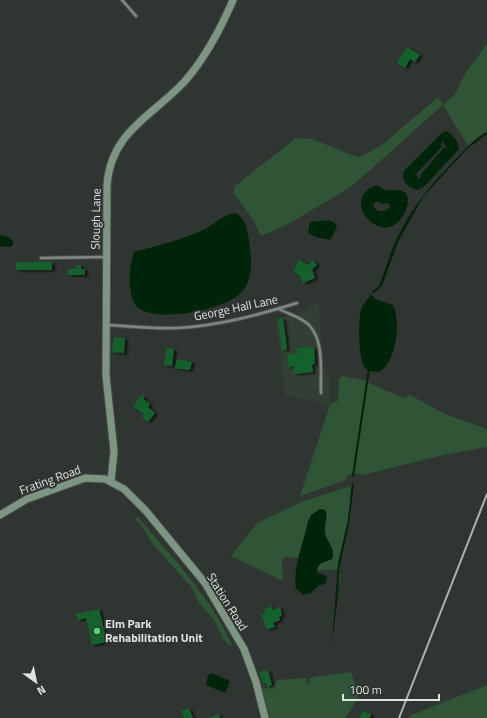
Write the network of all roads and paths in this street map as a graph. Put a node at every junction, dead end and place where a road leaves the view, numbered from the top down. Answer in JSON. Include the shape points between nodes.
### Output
{"nodes":[{"id":1,"x":122,"y":0,"type":"edge"},
{"id":2,"x":233,"y":0,"type":"edge"},
{"id":3,"x":136,"y":16,"type":"dead end"},
{"id":4,"x":106,"y":257,"type":"junction"},
{"id":5,"x":41,"y":258,"type":"dead end"},
{"id":6,"x":297,"y":303,"type":"dead end"},
{"id":7,"x":278,"y":309,"type":"junction"},
{"id":8,"x":106,"y":325,"type":"junction"},
{"id":9,"x":321,"y":393,"type":"dead end"},
{"id":10,"x":110,"y":481,"type":"junction"},
{"id":11,"x":146,"y":512,"type":"joint"},
{"id":12,"x":0,"y":515,"type":"edge"},
{"id":13,"x":265,"y":718,"type":"edge"}],
"edges":[{"from":1,"to":3,"type":"lane"},
{"from":2,"to":4,"type":"street","name":"Slough Lane","via":[[195,69],[179,87],[130,130],[116,152],[108,178]]},
{"from":4,"to":5,"type":"lane"},
{"from":4,"to":8,"type":"street","name":"Slough Lane"},
{"from":6,"to":7,"type":"lane","name":"George Hall Lane"},
{"from":7,"to":8,"type":"lane","name":"George Hall Lane","via":[[199,326],[171,328]]},
{"from":7,"to":9,"type":"lane","via":[[302,320],[313,331],[319,345]]},
{"from":8,"to":10,"type":"street","name":"Slough Lane","via":[[106,376],[114,438]]},
{"from":10,"to":11,"type":"street","name":"Frating Road","via":[[124,489]]},
{"from":10,"to":12,"type":"street","name":"Frating Road","via":[[98,477],[85,478],[27,499]]},
{"from":11,"to":13,"type":"street","name":"Station Road","via":[[205,583],[244,649]]}]}
